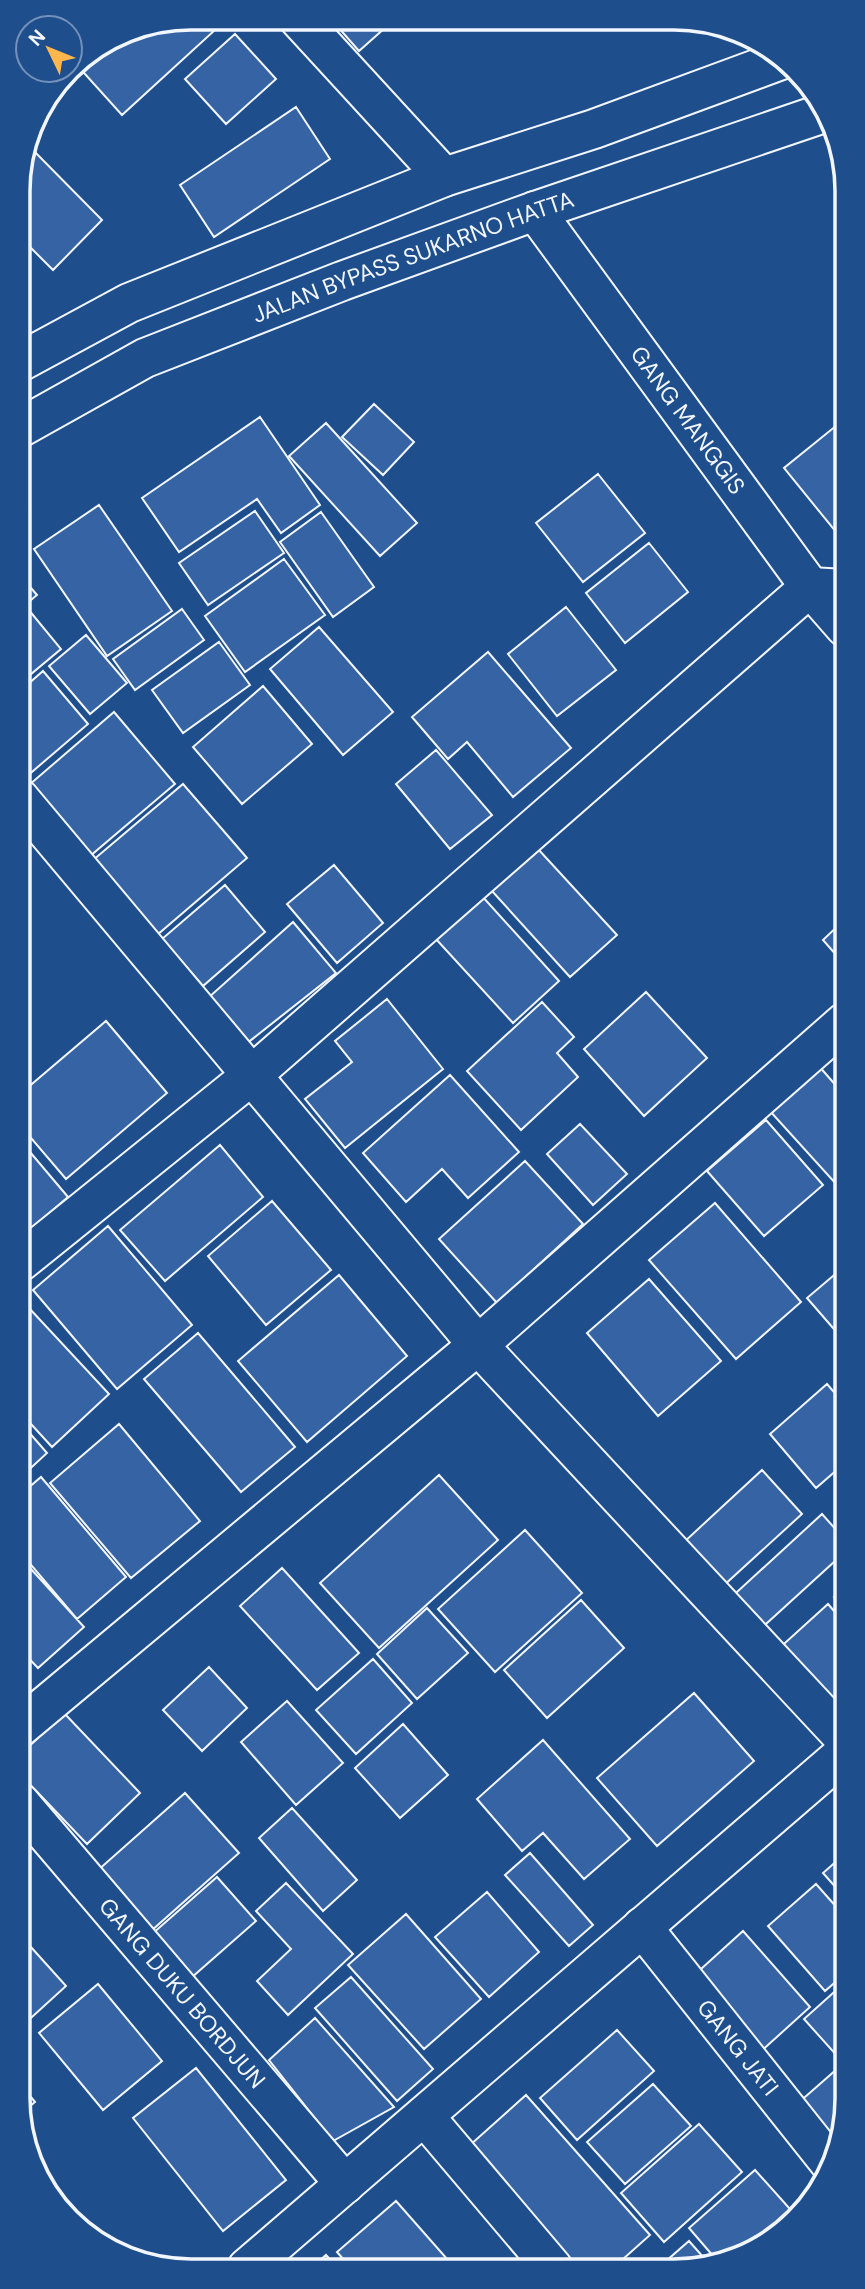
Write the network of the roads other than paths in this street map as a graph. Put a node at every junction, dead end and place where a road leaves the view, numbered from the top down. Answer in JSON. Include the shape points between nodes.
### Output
{"nodes":[{"id":1,"x":310,"y":30,"type":"edge"},
{"id":2,"x":772,"y":63,"type":"edge"},
{"id":3,"x":817,"y":115,"type":"edge"},
{"id":4,"x":444,"y":177,"type":"junction"},
{"id":5,"x":534,"y":211,"type":"junction"},
{"id":6,"x":30,"y":356,"type":"edge"},
{"id":7,"x":30,"y":422,"type":"edge"},
{"id":8,"x":827,"y":588,"type":"edge"},
{"id":9,"x":835,"y":606,"type":"edge"},
{"id":10,"x":30,"y":811,"type":"edge"},
{"id":11,"x":835,"y":1030,"type":"edge"},
{"id":12,"x":253,"y":1075,"type":"junction"},
{"id":13,"x":30,"y":1254,"type":"edge"},
{"id":14,"x":478,"y":1345,"type":"junction"},
{"id":15,"x":30,"y":1719,"type":"edge"},
{"id":16,"x":835,"y":1728,"type":"edge"},
{"id":17,"x":835,"y":1761,"type":"edge"},
{"id":18,"x":30,"y":1815,"type":"edge"},
{"id":19,"x":642,"y":1927,"type":"junction"},
{"id":20,"x":425,"y":2116,"type":"junction"},
{"id":21,"x":824,"y":2156,"type":"edge"},
{"id":22,"x":345,"y":2184,"type":"junction"},
{"id":23,"x":258,"y":2259,"type":"edge"},
{"id":24,"x":545,"y":2259,"type":"edge"}],
"edges":[{"from":1,"to":4,"type":"main road"},
{"from":2,"to":4,"type":"main road","via":[[594,129]]},
{"from":3,"to":5,"type":"main road","name":"JALAN BYPASS SUKARNO HATTA"},
{"from":4,"to":6,"type":"main road","via":[[129,303]]},
{"from":5,"to":7,"type":"main road","name":"JALAN BYPASS SUKARNO HATTA","via":[[145,358]]},
{"from":5,"to":8,"type":"main road","name":"GANG MANGGIS"},
{"from":8,"to":9,"type":"main road","name":"GANG MANGGIS"},
{"from":8,"to":12,"type":"main road"},
{"from":10,"to":12,"type":"main road"},
{"from":11,"to":14,"type":"main road"},
{"from":12,"to":13,"type":"main road"},
{"from":12,"to":14,"type":"main road"},
{"from":14,"to":15,"type":"main road"},
{"from":14,"to":16,"type":"main road"},
{"from":17,"to":19,"type":"main road"},
{"from":18,"to":22,"type":"main road","name":"GANG DUKU BORDJUN"},
{"from":19,"to":20,"type":"main road"},
{"from":19,"to":21,"type":"main road","name":"GANG JATI"},
{"from":20,"to":22,"type":"main road"},
{"from":20,"to":24,"type":"main road"},
{"from":22,"to":23,"type":"main road"}]}
